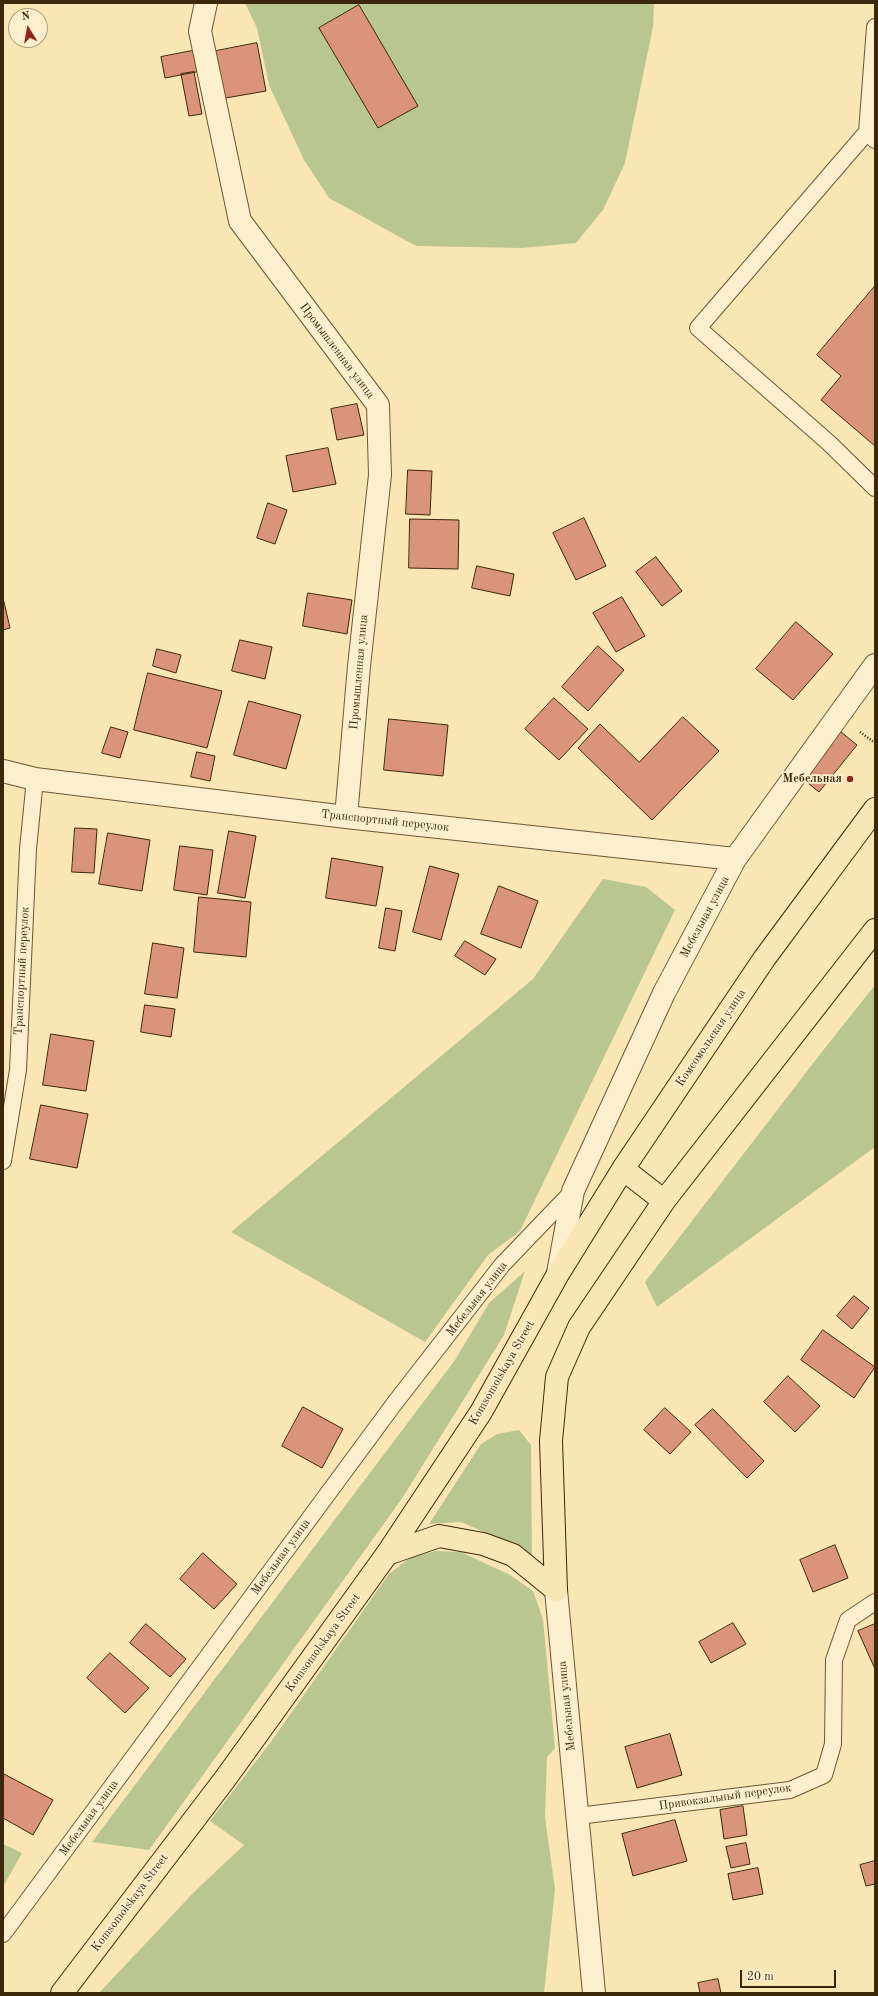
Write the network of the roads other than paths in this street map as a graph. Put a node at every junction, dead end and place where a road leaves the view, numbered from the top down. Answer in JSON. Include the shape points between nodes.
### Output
{"nodes":[{"id":1,"x":206,"y":3,"type":"edge"},
{"id":2,"x":875,"y":27,"type":"edge"},
{"id":3,"x":871,"y":136,"type":"edge"},
{"id":4,"x":875,"y":488,"type":"edge"},
{"id":5,"x":875,"y":665,"type":"edge"},
{"id":6,"x":3,"y":771,"type":"edge"},
{"id":7,"x":35,"y":779,"type":"junction"},
{"id":8,"x":875,"y":810,"type":"edge"},
{"id":9,"x":346,"y":817,"type":"junction"},
{"id":10,"x":735,"y":859,"type":"junction"},
{"id":11,"x":875,"y":930,"type":"edge"},
{"id":12,"x":3,"y":1161,"type":"edge"},
{"id":13,"x":623,"y":1169,"type":"junction"},
{"id":14,"x":573,"y":1191,"type":"junction"},
{"id":15,"x":664,"y":1201,"type":"junction"},
{"id":16,"x":558,"y":1274,"type":"junction"},
{"id":17,"x":387,"y":1554,"type":"junction"},
{"id":18,"x":556,"y":1590,"type":"junction"},
{"id":19,"x":875,"y":1602,"type":"edge"},
{"id":20,"x":578,"y":1816,"type":"junction"},
{"id":21,"x":3,"y":1934,"type":"edge"},
{"id":22,"x":62,"y":1993,"type":"edge"},
{"id":23,"x":594,"y":1993,"type":"edge"}],
"edges":[{"from":1,"to":9,"type":"street","name":"Промышленная улица","via":[[200,31],[240,222],[378,405],[380,475],[359,666]]},
{"from":2,"to":3,"type":"lane"},
{"from":3,"to":4,"type":"lane","via":[[698,328],[829,443]]},
{"from":5,"to":10,"type":"street","name":"Мебельная улица"},
{"from":6,"to":7,"type":"street","name":"Транспортный переулок"},
{"from":7,"to":9,"type":"street","name":"Транспортный переулок"},
{"from":7,"to":12,"type":"lane","name":"Транспортный переулок","via":[[28,849],[18,1070]]},
{"from":8,"to":13,"type":"main road","name":"Комсомольская улица","via":[[764,959]]},
{"from":9,"to":10,"type":"street","name":"Транспортный переулок"},
{"from":10,"to":14,"type":"street","name":"Мебельная улица","via":[[664,992]]},
{"from":11,"to":15,"type":"main road"},
{"from":13,"to":15,"type":"main road"},
{"from":13,"to":16,"type":"main road","name":"Комсомольская улица"},
{"from":14,"to":16,"type":"street","name":"Мебельная улица"},
{"from":14,"to":21,"type":"lane","name":"Мебельная улица","via":[[502,1265],[394,1404]]},
{"from":15,"to":18,"type":"main road","name":"Мебельная улица","via":[[579,1327],[557,1377],[551,1441]]},
{"from":16,"to":17,"type":"main road","name":"Komsomolskaya Street","via":[[481,1412]]},
{"from":17,"to":18,"type":"main road","via":[[439,1536],[483,1544],[513,1555]]},
{"from":17,"to":22,"type":"main road","name":"Komsomolskaya Street","via":[[225,1779]]},
{"from":18,"to":20,"type":"street","name":"Мебельная улица"},
{"from":19,"to":20,"type":"lane","name":"Привокзальный переулок","via":[[848,1620],[834,1660],[833,1744],[824,1775],[790,1790]]},
{"from":20,"to":23,"type":"street","name":"Мебельная улица"}]}
